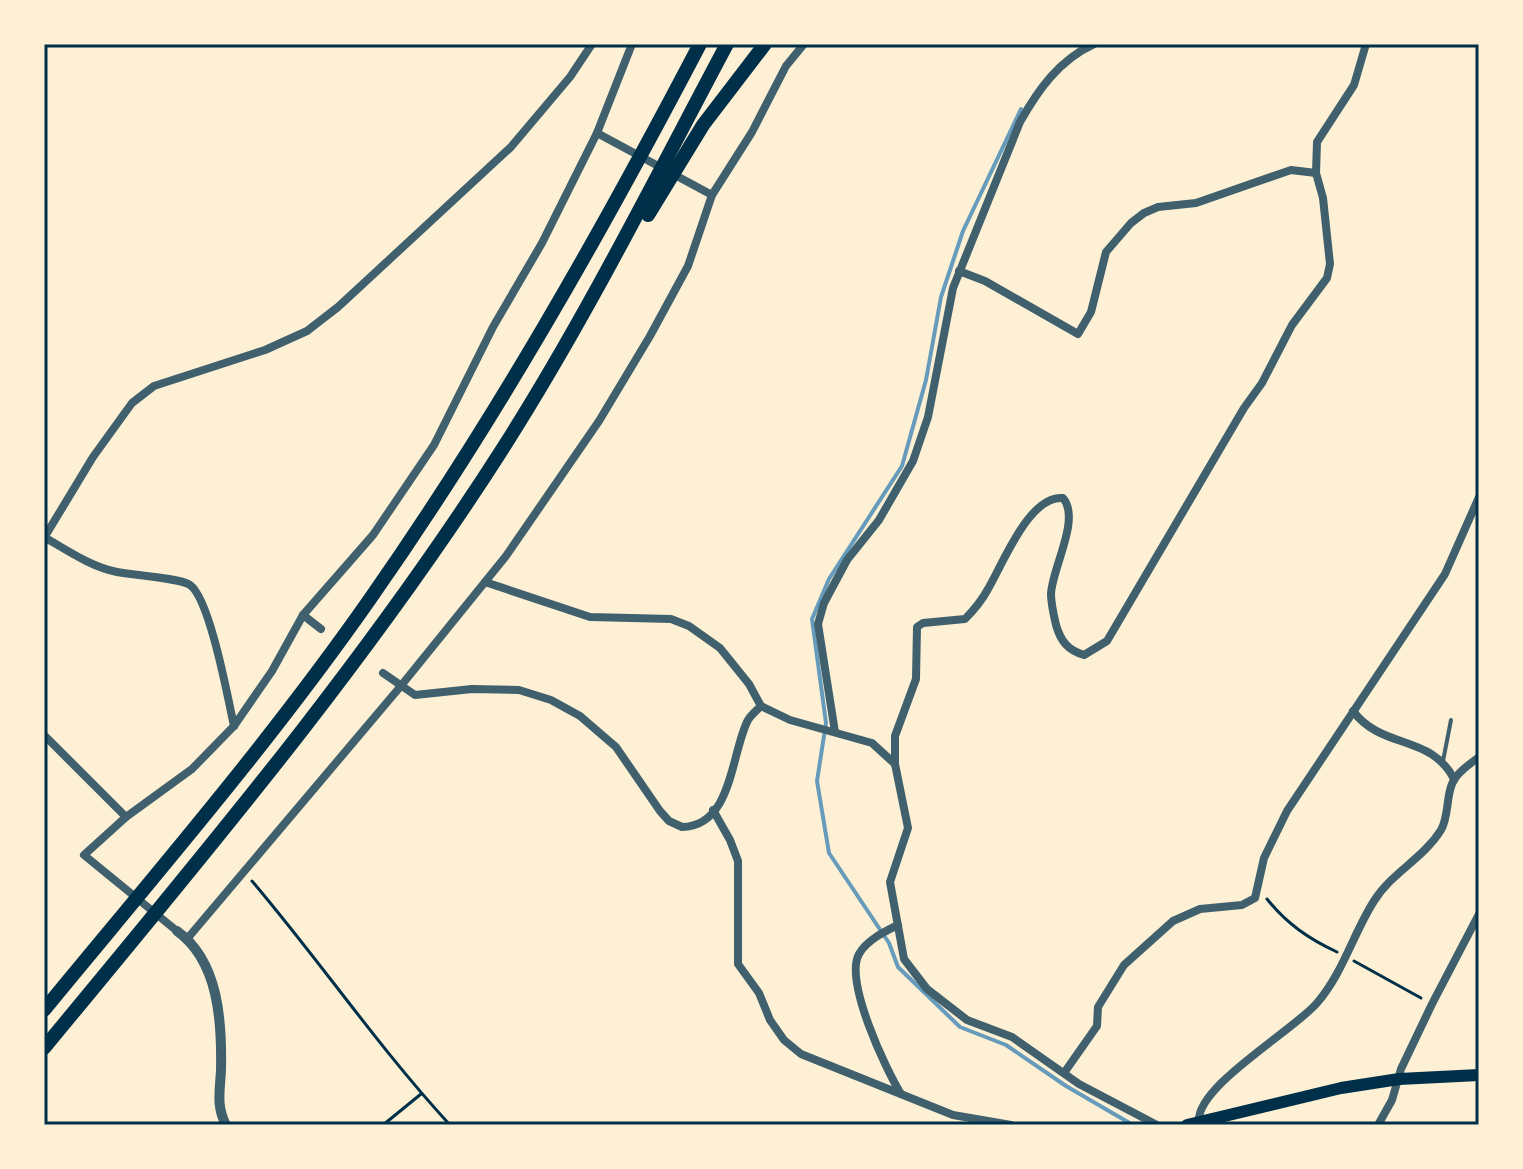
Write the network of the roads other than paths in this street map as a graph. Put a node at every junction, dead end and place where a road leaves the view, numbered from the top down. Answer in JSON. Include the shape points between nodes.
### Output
{"nodes":[{"id":1,"x":592,"y":44,"type":"edge"},
{"id":2,"x":632,"y":44,"type":"edge"},
{"id":3,"x":700,"y":44,"type":"edge"},
{"id":4,"x":727,"y":44,"type":"edge"},
{"id":5,"x":765,"y":44,"type":"edge"},
{"id":6,"x":804,"y":44,"type":"edge"},
{"id":7,"x":1094,"y":44,"type":"edge"},
{"id":8,"x":1366,"y":44,"type":"edge"},
{"id":9,"x":597,"y":133,"type":"junction"},
{"id":10,"x":1316,"y":173,"type":"junction"},
{"id":11,"x":712,"y":195,"type":"junction"},
{"id":12,"x":959,"y":271,"type":"junction"},
{"id":13,"x":505,"y":444,"type":"junction"},
{"id":14,"x":1479,"y":497,"type":"edge"},
{"id":15,"x":44,"y":538,"type":"edge"},
{"id":16,"x":485,"y":582,"type":"junction"},
{"id":17,"x":303,"y":615,"type":"junction"},
{"id":18,"x":321,"y":629,"type":"dead end"},
{"id":19,"x":383,"y":673,"type":"dead end"},
{"id":20,"x":400,"y":687,"type":"junction"},
{"id":21,"x":761,"y":706,"type":"junction"},
{"id":22,"x":1353,"y":711,"type":"junction"},
{"id":23,"x":1451,"y":720,"type":"dead end"},
{"id":24,"x":234,"y":726,"type":"junction"},
{"id":25,"x":835,"y":732,"type":"junction"},
{"id":26,"x":44,"y":735,"type":"edge"},
{"id":27,"x":1479,"y":757,"type":"edge"},
{"id":28,"x":1443,"y":761,"type":"junction"},
{"id":29,"x":895,"y":764,"type":"junction"},
{"id":30,"x":1454,"y":779,"type":"junction"},
{"id":31,"x":713,"y":810,"type":"junction"},
{"id":32,"x":126,"y":817,"type":"junction"},
{"id":33,"x":1479,"y":914,"type":"edge"},
{"id":34,"x":898,"y":925,"type":"junction"},
{"id":35,"x":177,"y":931,"type":"joint"},
{"id":36,"x":187,"y":939,"type":"junction"},
{"id":37,"x":44,"y":1010,"type":"edge"},
{"id":38,"x":44,"y":1048,"type":"edge"},
{"id":39,"x":1064,"y":1073,"type":"junction"},
{"id":40,"x":1479,"y":1075,"type":"edge"},
{"id":41,"x":1399,"y":1079,"type":"junction"},
{"id":42,"x":901,"y":1094,"type":"junction"},
{"id":43,"x":1193,"y":1124,"type":"edge"},
{"id":44,"x":226,"y":1125,"type":"edge"},
{"id":45,"x":1011,"y":1125,"type":"edge"},
{"id":46,"x":1157,"y":1125,"type":"edge"},
{"id":47,"x":1378,"y":1125,"type":"edge"}],
"edges":[{"from":1,"to":15,"type":"street","via":[[511,147],[338,307],[307,331],[154,386],[132,403]]},
{"from":2,"to":9,"type":"street"},
{"from":3,"to":37,"type":"highway","via":[[579,269],[428,515],[306,687]]},
{"from":4,"to":13,"type":"highway","via":[[614,257]]},
{"from":5,"to":13,"type":"highway","via":[[703,125],[552,376]]},
{"from":6,"to":11,"type":"street"},
{"from":7,"to":12,"type":"street","via":[[1059,67],[1020,122]]},
{"from":8,"to":10,"type":"street","via":[[1354,85],[1317,142]]},
{"from":9,"to":11,"type":"street"},
{"from":9,"to":17,"type":"street","via":[[434,445],[373,535]]},
{"from":10,"to":12,"type":"street","via":[[1291,170],[1196,203],[1144,213],[1106,252],[1091,312],[1078,334]]},
{"from":10,"to":29,"type":"street","via":[[1326,225],[1327,278],[1292,325],[1107,641],[1084,655],[1071,651],[1060,638],[1051,593],[1070,517],[1063,498],[1048,499],[1028,519],[988,590],[965,619],[917,627],[916,679],[895,736]]},
{"from":11,"to":16,"type":"street","via":[[688,266],[650,336],[599,421]]},
{"from":12,"to":25,"type":"street","via":[[928,417],[913,461],[879,520],[847,560],[818,624]]},
{"from":13,"to":38,"type":"highway","via":[[321,707]]},
{"from":14,"to":22,"type":"street","via":[[1445,574]]},
{"from":15,"to":24,"type":"street","via":[[114,572],[189,583],[208,618]]},
{"from":16,"to":20,"type":"street"},
{"from":16,"to":21,"type":"street","via":[[590,617],[671,619],[689,626],[720,648]]},
{"from":17,"to":18,"type":"street"},
{"from":17,"to":24,"type":"street"},
{"from":19,"to":20,"type":"street"},
{"from":20,"to":31,"type":"street","via":[[415,695],[519,690],[551,700],[580,716],[616,747],[669,821],[688,827]]},
{"from":20,"to":36,"type":"street"},
{"from":21,"to":25,"type":"street"},
{"from":21,"to":31,"type":"street","via":[[749,719],[728,790]]},
{"from":22,"to":28,"type":"street","via":[[1377,733],[1419,746]]},
{"from":22,"to":39,"type":"street","via":[[1287,811],[1264,858],[1255,898],[1242,905],[1200,909],[1173,921],[1124,965],[1098,1007],[1097,1026]]},
{"from":23,"to":28,"type":"lane"},
{"from":24,"to":32,"type":"street","via":[[192,769]]},
{"from":25,"to":29,"type":"street","via":[[872,743]]},
{"from":26,"to":32,"type":"street"},
{"from":27,"to":30,"type":"street"},
{"from":28,"to":30,"type":"street"},
{"from":29,"to":34,"type":"street","via":[[908,828],[890,882]]},
{"from":30,"to":43,"type":"street","via":[[1443,826],[1419,858],[1387,882],[1318,1003],[1209,1095]]},
{"from":31,"to":42,"type":"street","via":[[738,861],[738,964],[770,1020],[801,1054]]},
{"from":32,"to":35,"type":"street","via":[[84,855]]},
{"from":33,"to":41,"type":"street"},
{"from":34,"to":39,"type":"street","via":[[904,959],[927,989],[967,1020],[1012,1037]]},
{"from":34,"to":42,"type":"street","via":[[868,944],[858,956],[856,974],[861,1004]]},
{"from":35,"to":36,"type":"street"},
{"from":36,"to":44,"type":"street","via":[[200,954],[213,986],[220,1024],[218,1100]]},
{"from":39,"to":46,"type":"street"},
{"from":40,"to":41,"type":"main road"},
{"from":41,"to":43,"type":"main road"},
{"from":41,"to":47,"type":"street"},
{"from":42,"to":45,"type":"street","via":[[953,1115]]}]}
